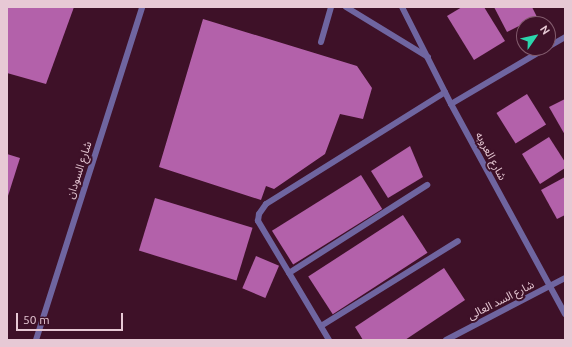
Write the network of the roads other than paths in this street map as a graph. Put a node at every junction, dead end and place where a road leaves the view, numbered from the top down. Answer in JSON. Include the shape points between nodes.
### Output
{"nodes":[{"id":1,"x":142,"y":7,"type":"edge"},
{"id":2,"x":331,"y":7,"type":"edge"},
{"id":3,"x":346,"y":7,"type":"edge"},
{"id":4,"x":402,"y":7,"type":"edge"},
{"id":5,"x":565,"y":37,"type":"edge"},
{"id":6,"x":321,"y":42,"type":"dead end"},
{"id":7,"x":556,"y":42,"type":"edge"},
{"id":8,"x":532,"y":56,"type":"edge"},
{"id":9,"x":429,"y":58,"type":"junction"},
{"id":10,"x":445,"y":92,"type":"junction"},
{"id":11,"x":451,"y":104,"type":"junction"},
{"id":12,"x":427,"y":185,"type":"dead end"},
{"id":13,"x":458,"y":241,"type":"dead end"},
{"id":14,"x":289,"y":273,"type":"junction"},
{"id":15,"x":565,"y":278,"type":"edge"},
{"id":16,"x":550,"y":286,"type":"junction"},
{"id":17,"x":565,"y":314,"type":"edge"},
{"id":18,"x":321,"y":326,"type":"junction"},
{"id":19,"x":36,"y":340,"type":"edge"},
{"id":20,"x":330,"y":340,"type":"edge"},
{"id":21,"x":446,"y":340,"type":"edge"}],
"edges":[{"from":1,"to":19,"type":"lane","name":"شارع السودان"},
{"from":2,"to":6,"type":"lane"},
{"from":3,"to":9,"type":"lane","via":[[365,16]]},
{"from":4,"to":9,"type":"lane","name":"شارع العروبه"},
{"from":5,"to":7,"type":"lane"},
{"from":8,"to":11,"type":"lane"},
{"from":9,"to":10,"type":"lane","name":"شارع العروبه"},
{"from":10,"to":11,"type":"lane","name":"شارع العروبه"},
{"from":10,"to":14,"type":"lane","via":[[262,208],[258,221]]},
{"from":11,"to":16,"type":"lane","name":"شارع العروبه"},
{"from":12,"to":14,"type":"lane"},
{"from":13,"to":18,"type":"lane"},
{"from":14,"to":18,"type":"lane"},
{"from":15,"to":16,"type":"lane","name":"شارع السد العالى"},
{"from":16,"to":17,"type":"lane","name":"شارع العروبه"},
{"from":16,"to":21,"type":"lane","name":"شارع السد العالى"},
{"from":18,"to":20,"type":"lane"}]}
